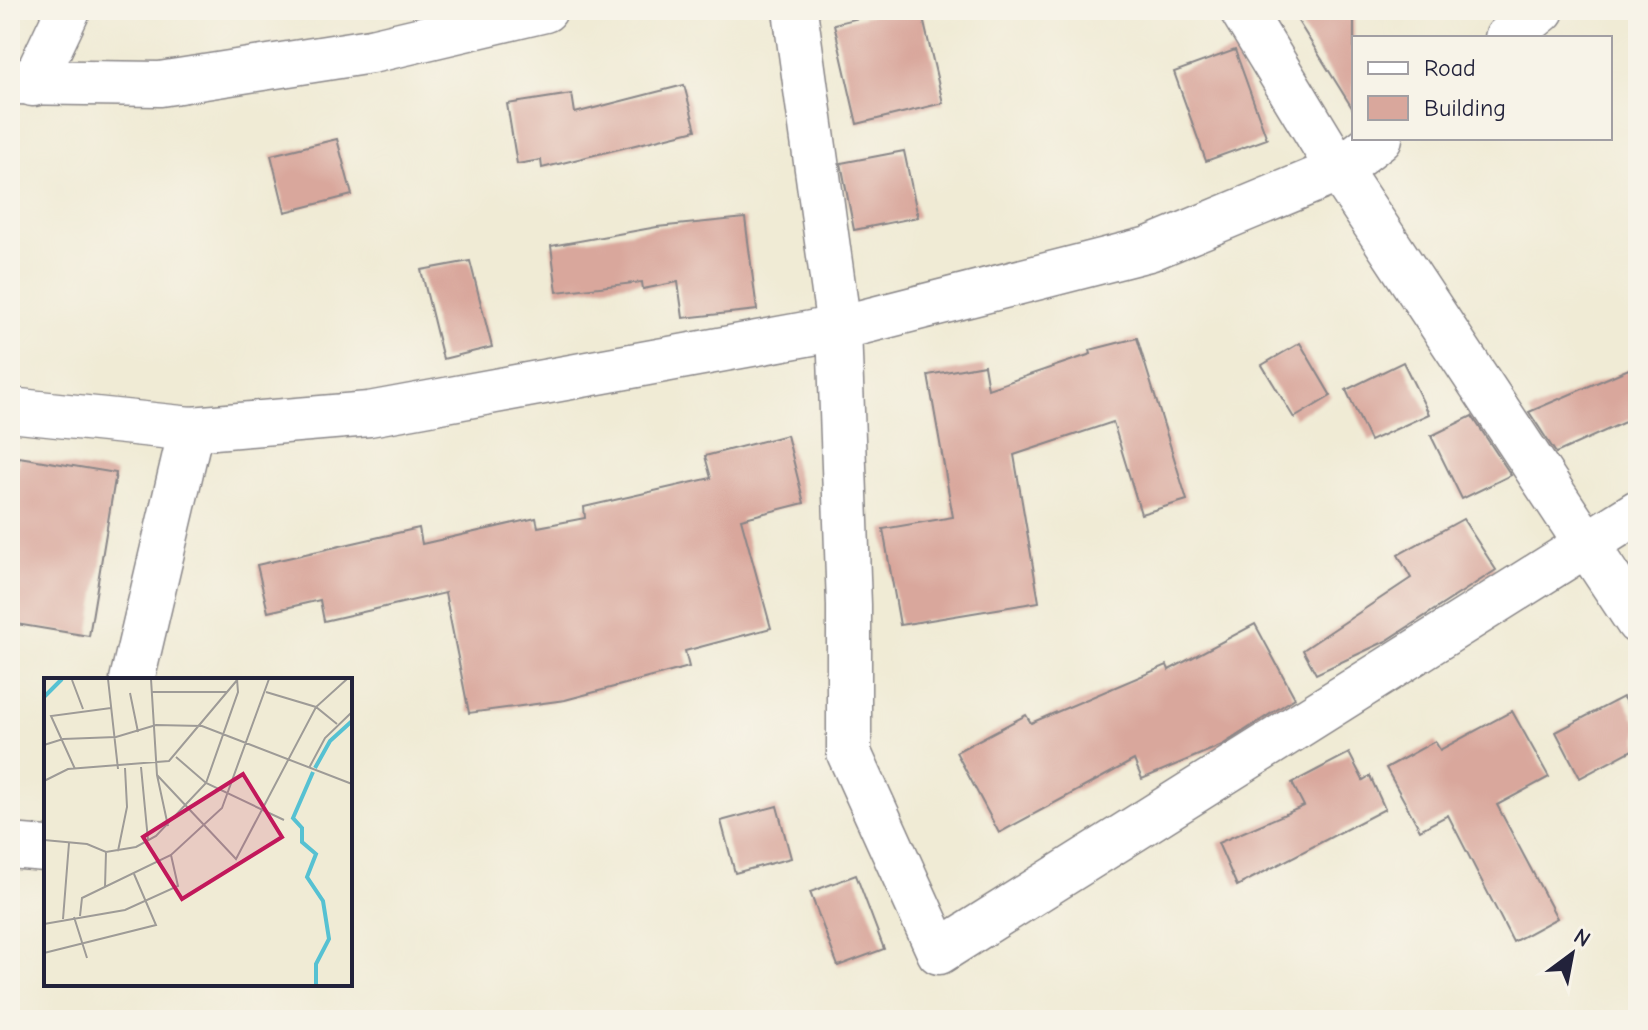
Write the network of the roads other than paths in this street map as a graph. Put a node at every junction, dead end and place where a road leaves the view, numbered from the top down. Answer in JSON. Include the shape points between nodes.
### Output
{"nodes":[{"id":1,"x":68,"y":10,"type":"edge"},
{"id":2,"x":382,"y":10,"type":"edge"},
{"id":3,"x":545,"y":10,"type":"edge"},
{"id":4,"x":795,"y":10,"type":"edge"},
{"id":5,"x":1242,"y":10,"type":"edge"},
{"id":6,"x":1542,"y":10,"type":"edge"},
{"id":7,"x":1510,"y":36,"type":"edge"},
{"id":8,"x":371,"y":51,"type":"junction"},
{"id":9,"x":22,"y":83,"type":"edge"},
{"id":10,"x":1377,"y":140,"type":"edge"},
{"id":11,"x":1339,"y":170,"type":"junction"},
{"id":12,"x":839,"y":328,"type":"junction"},
{"id":13,"x":10,"y":410,"type":"edge"},
{"id":14,"x":191,"y":429,"type":"junction"},
{"id":15,"x":1638,"y":512,"type":"edge"},
{"id":16,"x":1586,"y":545,"type":"junction"},
{"id":17,"x":1638,"y":622,"type":"edge"},
{"id":18,"x":132,"y":678,"type":"edge"},
{"id":19,"x":10,"y":846,"type":"edge"},
{"id":20,"x":44,"y":849,"type":"edge"}],
"edges":[{"from":1,"to":9,"type":"street"},
{"from":2,"to":8,"type":"street"},
{"from":3,"to":8,"type":"street"},
{"from":4,"to":12,"type":"street"},
{"from":5,"to":11,"type":"street"},
{"from":6,"to":7,"type":"street"},
{"from":8,"to":9,"type":"street","via":[[160,84]]},
{"from":10,"to":11,"type":"street"},
{"from":11,"to":12,"type":"street","via":[[1149,249]]},
{"from":11,"to":16,"type":"street"},
{"from":12,"to":14,"type":"street","via":[[369,414]]},
{"from":12,"to":16,"type":"street","via":[[849,753],[939,952]]},
{"from":13,"to":14,"type":"street"},
{"from":14,"to":18,"type":"street"},
{"from":15,"to":16,"type":"street"},
{"from":16,"to":17,"type":"street"},
{"from":19,"to":20,"type":"street"}]}
